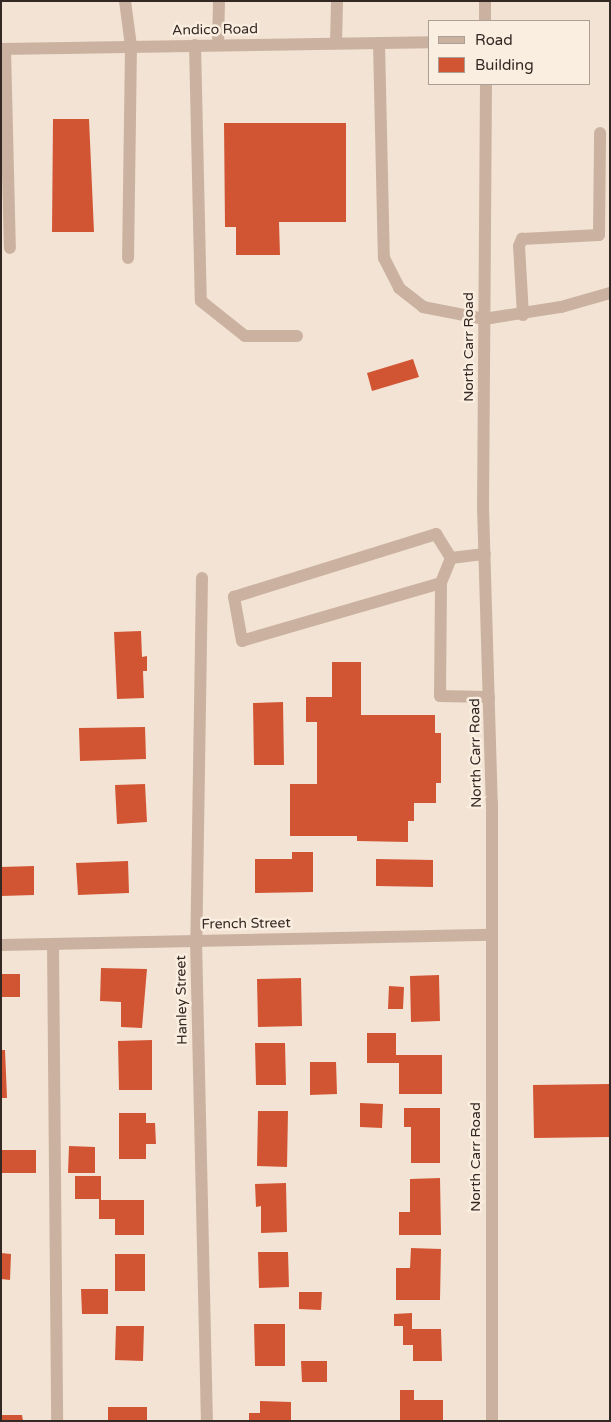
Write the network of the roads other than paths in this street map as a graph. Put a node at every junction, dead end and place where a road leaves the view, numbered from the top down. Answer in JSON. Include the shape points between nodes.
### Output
{"nodes":[{"id":1,"x":125,"y":1,"type":"edge"},
{"id":2,"x":219,"y":1,"type":"edge"},
{"id":3,"x":337,"y":1,"type":"edge"},
{"id":4,"x":485,"y":1,"type":"edge"},
{"id":5,"x":485,"y":20,"type":"edge"},
{"id":6,"x":428,"y":42,"type":"edge"},
{"id":7,"x":379,"y":43,"type":"junction"},
{"id":8,"x":336,"y":44,"type":"junction"},
{"id":9,"x":196,"y":45,"type":"junction"},
{"id":10,"x":218,"y":45,"type":"junction"},
{"id":11,"x":131,"y":46,"type":"junction"},
{"id":12,"x":3,"y":49,"type":"edge"},
{"id":13,"x":486,"y":85,"type":"edge"},
{"id":14,"x":600,"y":133,"type":"dead end"},
{"id":15,"x":604,"y":235,"type":"edge"},
{"id":16,"x":10,"y":248,"type":"dead end"},
{"id":17,"x":128,"y":258,"type":"dead end"},
{"id":18,"x":610,"y":293,"type":"edge"},
{"id":19,"x":523,"y":315,"type":"junction"},
{"id":20,"x":484,"y":320,"type":"junction"},
{"id":21,"x":297,"y":336,"type":"dead end"},
{"id":22,"x":485,"y":554,"type":"junction"},
{"id":23,"x":451,"y":558,"type":"junction"},
{"id":24,"x":202,"y":578,"type":"dead end"},
{"id":25,"x":441,"y":583,"type":"junction"},
{"id":26,"x":489,"y":697,"type":"junction"},
{"id":27,"x":490,"y":935,"type":"junction"},
{"id":28,"x":196,"y":940,"type":"junction"},
{"id":29,"x":54,"y":944,"type":"junction"},
{"id":30,"x":1,"y":946,"type":"edge"},
{"id":31,"x":57,"y":1421,"type":"edge"},
{"id":32,"x":207,"y":1421,"type":"edge"},
{"id":33,"x":492,"y":1421,"type":"edge"}],
"edges":[{"from":1,"to":11,"type":"street"},
{"from":2,"to":10,"type":"street"},
{"from":3,"to":8,"type":"street"},
{"from":4,"to":5,"type":"street"},
{"from":6,"to":7,"type":"street","name":"Andico Road"},
{"from":7,"to":8,"type":"street","name":"Andico Road"},
{"from":7,"to":20,"type":"street","via":[[384,258],[399,288],[423,307]]},
{"from":8,"to":10,"type":"street","name":"Andico Road"},
{"from":9,"to":10,"type":"street","name":"Andico Road"},
{"from":9,"to":11,"type":"street","name":"Andico Road"},
{"from":9,"to":21,"type":"street","via":[[201,301],[245,336]]},
{"from":11,"to":12,"type":"street","name":"Andico Road"},
{"from":11,"to":17,"type":"street"},
{"from":12,"to":16,"type":"street"},
{"from":13,"to":20,"type":"street","name":"North Carr Road"},
{"from":14,"to":15,"type":"street"},
{"from":15,"to":19,"type":"street","via":[[522,239],[519,246]]},
{"from":18,"to":19,"type":"street"},
{"from":19,"to":20,"type":"street"},
{"from":20,"to":22,"type":"street","name":"North Carr Road"},
{"from":22,"to":23,"type":"street"},
{"from":22,"to":26,"type":"street","name":"North Carr Road"},
{"from":23,"to":25,"type":"street"},
{"from":23,"to":25,"type":"street","via":[[436,534],[234,597],[242,642]]},
{"from":24,"to":28,"type":"street","name":"Hanley Street"},
{"from":25,"to":26,"type":"street","via":[[440,696]]},
{"from":26,"to":27,"type":"street","name":"North Carr Road","via":[[492,802]]},
{"from":27,"to":28,"type":"street","name":"French Street"},
{"from":27,"to":33,"type":"street","name":"North Carr Road"},
{"from":28,"to":29,"type":"street","name":"French Street"},
{"from":28,"to":32,"type":"street","name":"Hanley Street"},
{"from":29,"to":30,"type":"street","name":"French Street"},
{"from":29,"to":31,"type":"street"}]}
